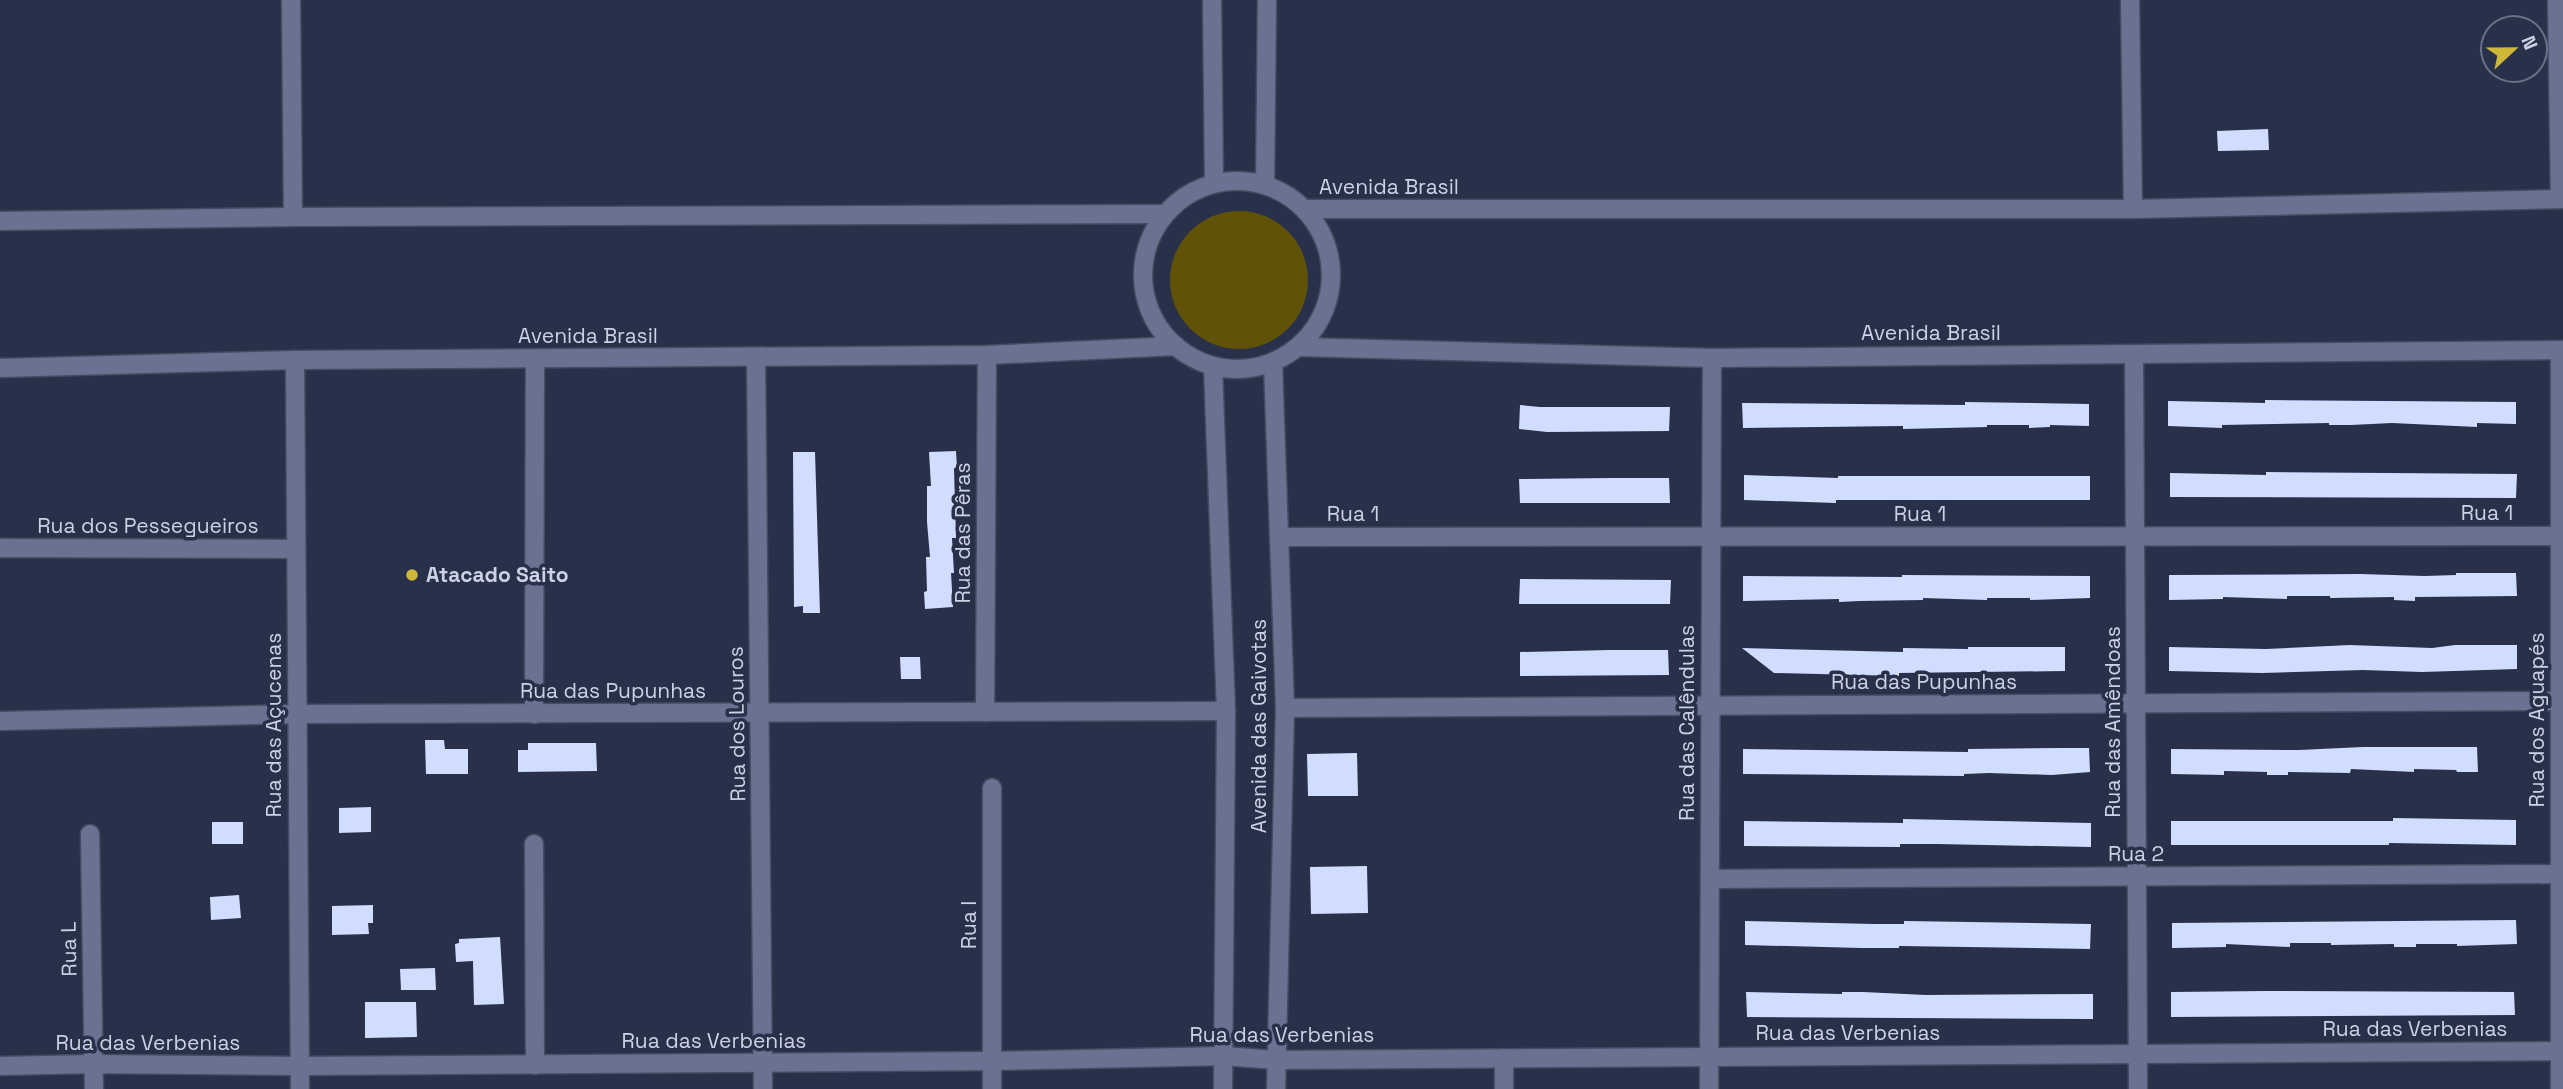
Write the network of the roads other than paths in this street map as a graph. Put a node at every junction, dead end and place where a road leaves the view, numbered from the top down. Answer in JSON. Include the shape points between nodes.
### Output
{"nodes":[{"id":1,"x":291,"y":0,"type":"edge"},
{"id":2,"x":1212,"y":0,"type":"edge"},
{"id":3,"x":1267,"y":0,"type":"edge"},
{"id":4,"x":2130,"y":0,"type":"edge"},
{"id":5,"x":2557,"y":0,"type":"edge"},
{"id":6,"x":1214,"y":182,"type":"junction"},
{"id":7,"x":1265,"y":185,"type":"junction"},
{"id":8,"x":2561,"y":199,"type":"edge"},
{"id":9,"x":1306,"y":209,"type":"junction"},
{"id":10,"x":2133,"y":209,"type":"junction"},
{"id":11,"x":1164,"y":214,"type":"junction"},
{"id":12,"x":293,"y":217,"type":"junction"},
{"id":13,"x":0,"y":221,"type":"edge"},
{"id":14,"x":1176,"y":346,"type":"junction"},
{"id":15,"x":1299,"y":347,"type":"junction"},
{"id":16,"x":2562,"y":350,"type":"edge"},
{"id":17,"x":2134,"y":354,"type":"junction"},
{"id":18,"x":987,"y":355,"type":"junction"},
{"id":19,"x":756,"y":358,"type":"junction"},
{"id":20,"x":1712,"y":358,"type":"junction"},
{"id":21,"x":535,"y":359,"type":"junction"},
{"id":22,"x":295,"y":360,"type":"junction"},
{"id":23,"x":1273,"y":363,"type":"junction"},
{"id":24,"x":1213,"y":367,"type":"junction"},
{"id":25,"x":0,"y":368,"type":"edge"},
{"id":26,"x":2135,"y":536,"type":"junction"},
{"id":27,"x":2560,"y":536,"type":"junction"},
{"id":28,"x":1281,"y":537,"type":"junction"},
{"id":29,"x":1711,"y":537,"type":"junction"},
{"id":30,"x":0,"y":548,"type":"edge"},
{"id":31,"x":296,"y":549,"type":"junction"},
{"id":32,"x":2561,"y":701,"type":"edge"},
{"id":33,"x":2136,"y":704,"type":"junction"},
{"id":34,"x":1709,"y":706,"type":"junction"},
{"id":35,"x":1285,"y":708,"type":"junction"},
{"id":36,"x":1226,"y":710,"type":"junction"},
{"id":37,"x":985,"y":712,"type":"junction"},
{"id":38,"x":297,"y":714,"type":"junction"},
{"id":39,"x":534,"y":714,"type":"junction"},
{"id":40,"x":759,"y":714,"type":"junction"},
{"id":41,"x":0,"y":721,"type":"edge"},
{"id":42,"x":992,"y":788,"type":"dead end"},
{"id":43,"x":90,"y":834,"type":"dead end"},
{"id":44,"x":534,"y":844,"type":"dead end"},
{"id":45,"x":2561,"y":874,"type":"edge"},
{"id":46,"x":2137,"y":876,"type":"junction"},
{"id":47,"x":1710,"y":879,"type":"junction"},
{"id":48,"x":2561,"y":1051,"type":"edge"},
{"id":49,"x":2138,"y":1054,"type":"junction"},
{"id":50,"x":1224,"y":1056,"type":"junction"},
{"id":51,"x":1709,"y":1056,"type":"junction"},
{"id":52,"x":1504,"y":1058,"type":"junction"},
{"id":53,"x":1276,"y":1059,"type":"junction"},
{"id":54,"x":992,"y":1062,"type":"junction"},
{"id":55,"x":762,"y":1063,"type":"junction"},
{"id":56,"x":93,"y":1064,"type":"junction"},
{"id":57,"x":535,"y":1065,"type":"junction"},
{"id":58,"x":0,"y":1066,"type":"edge"},
{"id":59,"x":299,"y":1066,"type":"junction"},
{"id":60,"x":94,"y":1089,"type":"edge"},
{"id":61,"x":300,"y":1089,"type":"edge"},
{"id":62,"x":763,"y":1089,"type":"edge"},
{"id":63,"x":992,"y":1089,"type":"edge"},
{"id":64,"x":1223,"y":1089,"type":"edge"},
{"id":65,"x":1276,"y":1089,"type":"edge"},
{"id":66,"x":1504,"y":1089,"type":"edge"},
{"id":67,"x":1709,"y":1089,"type":"edge"},
{"id":68,"x":2138,"y":1089,"type":"edge"},
{"id":69,"x":2560,"y":1089,"type":"edge"}],
"edges":[{"from":1,"to":12,"type":"street"},
{"from":2,"to":6,"type":"street"},
{"from":3,"to":7,"type":"street"},
{"from":4,"to":10,"type":"street"},
{"from":5,"to":8,"type":"street"},
{"from":6,"to":7,"type":"street","via":[[1250,180]]},
{"from":6,"to":11,"type":"street","via":[[1188,193]]},
{"from":7,"to":9,"type":"street","via":[[1281,190]]},
{"from":8,"to":10,"type":"street","name":"Avenida Brasil"},
{"from":9,"to":10,"type":"street","name":"Avenida Brasil"},
{"from":9,"to":15,"type":"street","via":[[1324,235],[1332,265],[1330,295],[1319,324]]},
{"from":11,"to":12,"type":"street"},
{"from":11,"to":14,"type":"street","via":[[1148,242],[1142,274],[1147,305],[1162,334]]},
{"from":12,"to":13,"type":"street"},
{"from":14,"to":18,"type":"street","name":"Avenida Brasil"},
{"from":14,"to":24,"type":"street"},
{"from":15,"to":20,"type":"street","name":"Avenida Brasil"},
{"from":15,"to":23,"type":"street"},
{"from":16,"to":17,"type":"street","name":"Avenida Brasil"},
{"from":16,"to":27,"type":"street","name":"Rua dos Aguapés"},
{"from":17,"to":20,"type":"street","name":"Avenida Brasil"},
{"from":17,"to":26,"type":"street","name":"Rua das Amêndoas"},
{"from":18,"to":19,"type":"street","name":"Avenida Brasil"},
{"from":18,"to":37,"type":"street","name":"Rua das Pêras"},
{"from":19,"to":21,"type":"street","name":"Avenida Brasil"},
{"from":19,"to":40,"type":"street","name":"Rua dos Louros"},
{"from":20,"to":29,"type":"street","name":"Rua das Calêndulas"},
{"from":21,"to":22,"type":"street","name":"Avenida Brasil"},
{"from":21,"to":39,"type":"street"},
{"from":22,"to":25,"type":"street","name":"Avenida Brasil"},
{"from":22,"to":31,"type":"street","name":"Rua das Açucenas"},
{"from":23,"to":24,"type":"street","via":[[1244,370]]},
{"from":23,"to":28,"type":"street","name":"Avenida das Gaivotas"},
{"from":24,"to":36,"type":"street","name":"Avenida das Gaivotas"},
{"from":26,"to":27,"type":"street","name":"Rua 1"},
{"from":26,"to":29,"type":"street","name":"Rua 1"},
{"from":26,"to":33,"type":"street","name":"Rua das Amêndoas"},
{"from":27,"to":32,"type":"street","name":"Rua dos Aguapés"},
{"from":28,"to":29,"type":"street","name":"Rua 1"},
{"from":28,"to":35,"type":"street","name":"Avenida das Gaivotas"},
{"from":29,"to":34,"type":"street","name":"Rua das Calêndulas"},
{"from":30,"to":31,"type":"street","name":"Rua dos Pessegueiros"},
{"from":31,"to":38,"type":"street","name":"Rua das Açucenas"},
{"from":32,"to":33,"type":"street","name":"Rua das Pupunhas"},
{"from":32,"to":45,"type":"street","name":"Rua dos Aguapés"},
{"from":33,"to":34,"type":"street","name":"Rua das Pupunhas"},
{"from":33,"to":46,"type":"street","name":"Rua das Amêndoas"},
{"from":34,"to":35,"type":"street","name":"Rua das Pupunhas"},
{"from":34,"to":47,"type":"street","name":"Rua das Calêndulas"},
{"from":35,"to":53,"type":"street","name":"Avenida das Gaivotas"},
{"from":36,"to":37,"type":"street","name":"Rua das Pupunhas"},
{"from":36,"to":50,"type":"street","name":"Avenida das Gaivotas"},
{"from":37,"to":40,"type":"street","name":"Rua das Pupunhas"},
{"from":38,"to":39,"type":"street","name":"Rua das Pupunhas"},
{"from":38,"to":41,"type":"street","name":"Rua das Pupunhas"},
{"from":38,"to":59,"type":"street","name":"Rua das Açucenas"},
{"from":39,"to":40,"type":"street","name":"Rua das Pupunhas"},
{"from":40,"to":55,"type":"street","name":"Rua dos Louros"},
{"from":42,"to":54,"type":"street","name":"Rua I"},
{"from":43,"to":56,"type":"street","name":"Rua L"},
{"from":44,"to":57,"type":"street"},
{"from":45,"to":46,"type":"street","name":"Rua 2"},
{"from":45,"to":48,"type":"street","name":"Rua dos Aguapés"},
{"from":46,"to":47,"type":"street","name":"Rua 2"},
{"from":46,"to":49,"type":"street","name":"Rua das Amêndoas"},
{"from":47,"to":51,"type":"street","name":"Rua das Calêndulas"},
{"from":48,"to":49,"type":"street","name":"Rua das Verbenias"},
{"from":48,"to":69,"type":"street","name":"Rua dos Aguapés"},
{"from":49,"to":51,"type":"street","name":"Rua das Verbenias"},
{"from":49,"to":68,"type":"street","name":"Rua das Amêndoas"},
{"from":50,"to":53,"type":"street","name":"Rua das Verbenias"},
{"from":50,"to":54,"type":"street","name":"Rua das Verbenias"},
{"from":50,"to":64,"type":"street","name":"Avenida das Gaivotas"},
{"from":51,"to":52,"type":"street","name":"Rua das Verbenias"},
{"from":51,"to":67,"type":"street","name":"Rua das Calêndulas"},
{"from":52,"to":53,"type":"street","name":"Rua das Verbenias"},
{"from":52,"to":66,"type":"street"},
{"from":53,"to":65,"type":"street","name":"Avenida das Gaivotas"},
{"from":54,"to":55,"type":"street","name":"Rua das Verbenias"},
{"from":54,"to":63,"type":"street","name":"Rua I"},
{"from":55,"to":57,"type":"street","name":"Rua das Verbenias"},
{"from":55,"to":62,"type":"street","name":"Rua dos Louros"},
{"from":56,"to":58,"type":"street","name":"Rua das Verbenias"},
{"from":56,"to":59,"type":"street","name":"Rua das Verbenias"},
{"from":56,"to":60,"type":"street","name":"Rua L"},
{"from":57,"to":59,"type":"street","name":"Rua das Verbenias"},
{"from":59,"to":61,"type":"street","name":"Rua das Açucenas"}]}
